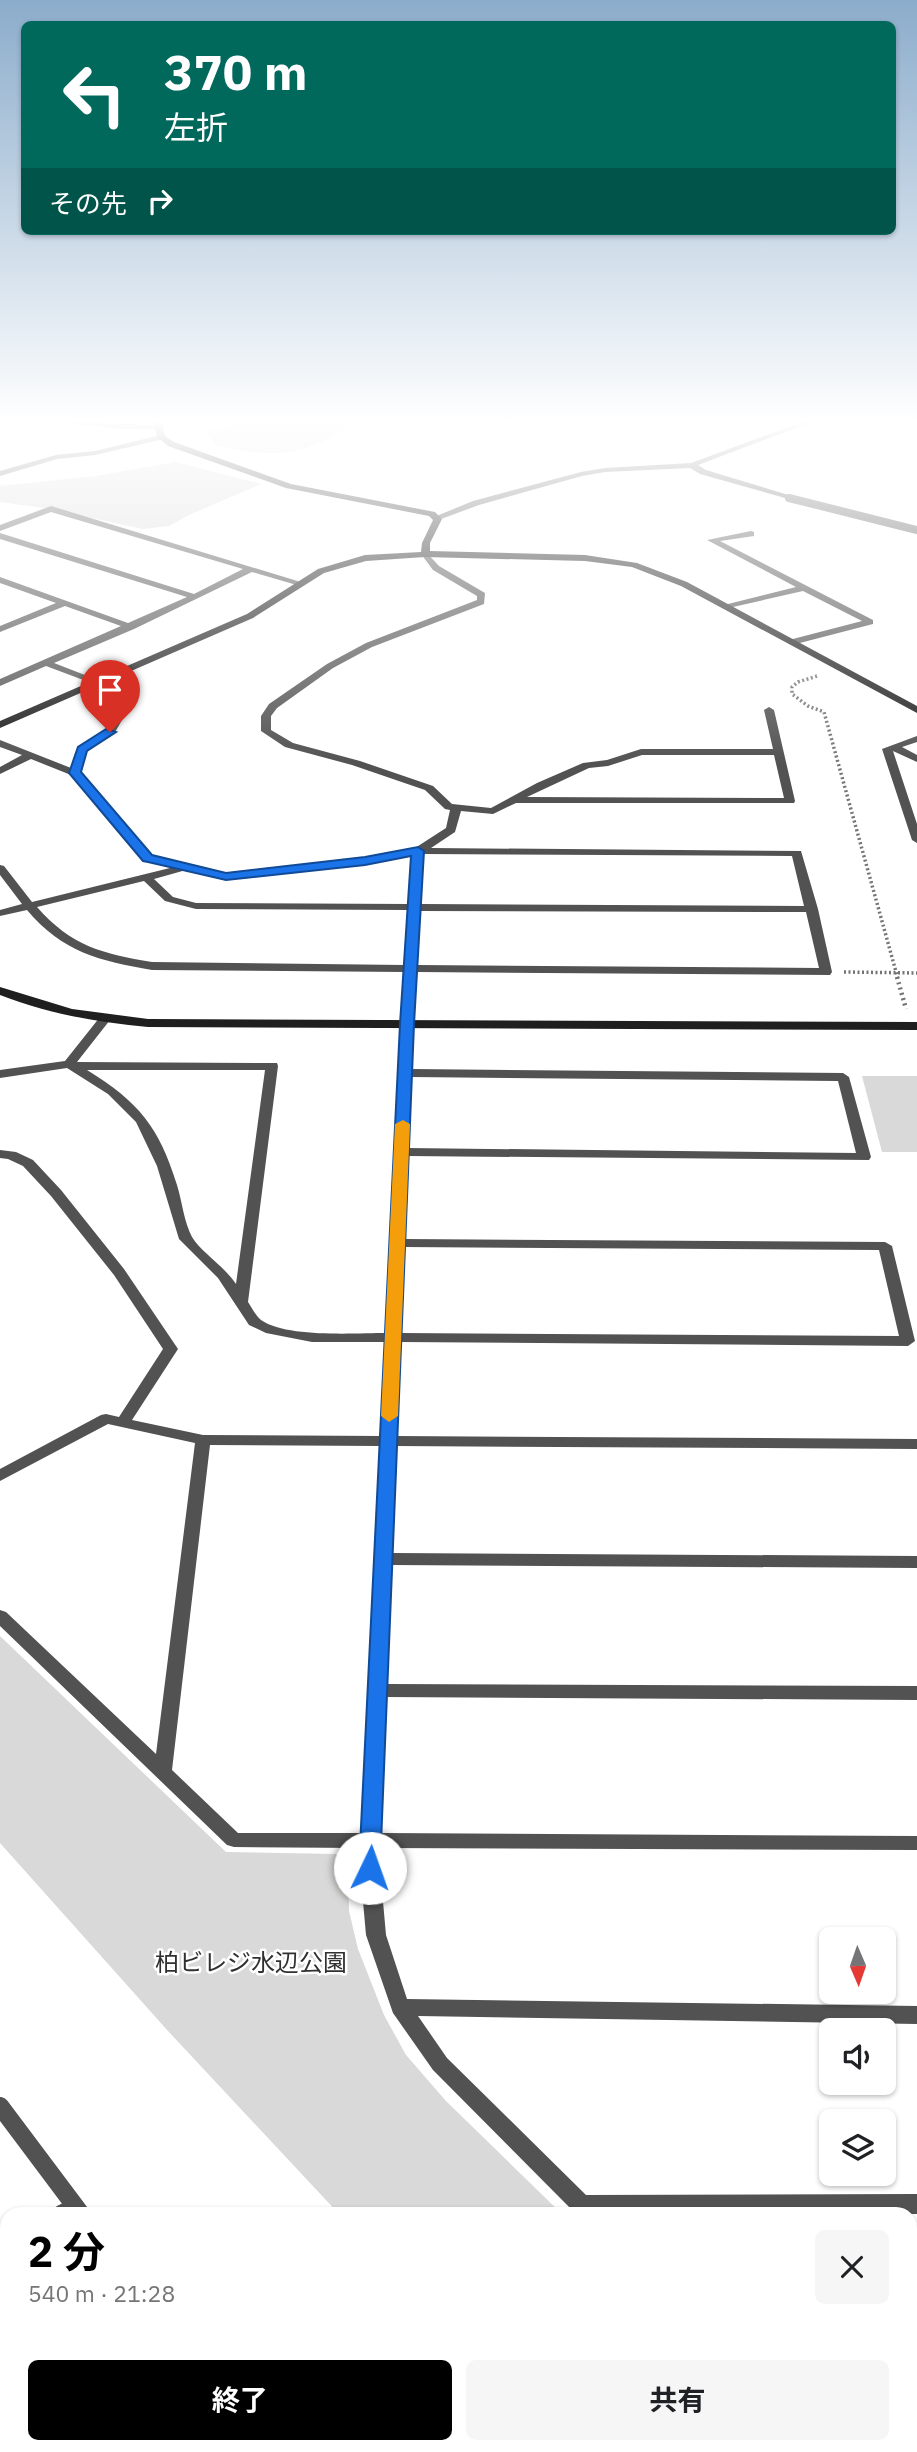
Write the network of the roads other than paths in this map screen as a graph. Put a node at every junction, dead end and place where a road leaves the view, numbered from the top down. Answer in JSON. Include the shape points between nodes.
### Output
{"nodes":[{"id":1,"x":1,"y":536,"type":"edge"},
{"id":2,"x":142,"y":536,"type":"edge"},
{"id":3,"x":429,"y":536,"type":"edge"},
{"id":4,"x":735,"y":536,"type":"edge"},
{"id":5,"x":425,"y":554,"type":"junction"},
{"id":6,"x":250,"y":569,"type":"junction"},
{"id":7,"x":0,"y":580,"type":"edge"},
{"id":8,"x":300,"y":583,"type":"junction"},
{"id":9,"x":804,"y":588,"type":"junction"},
{"id":10,"x":195,"y":597,"type":"junction"},
{"id":11,"x":65,"y":603,"type":"junction"},
{"id":12,"x":727,"y":607,"type":"junction"},
{"id":13,"x":131,"y":627,"type":"junction"},
{"id":14,"x":0,"y":629,"type":"edge"},
{"id":15,"x":792,"y":642,"type":"junction"},
{"id":16,"x":46,"y":663,"type":"junction"},
{"id":17,"x":98,"y":682,"type":"junction"},
{"id":18,"x":0,"y":683,"type":"edge"},
{"id":19,"x":769,"y":710,"type":"dead end"},
{"id":20,"x":917,"y":710,"type":"edge"},
{"id":21,"x":0,"y":725,"type":"edge"},
{"id":22,"x":917,"y":739,"type":"edge"},
{"id":23,"x":0,"y":743,"type":"edge"},
{"id":24,"x":893,"y":747,"type":"junction"},
{"id":25,"x":780,"y":751,"type":"junction"},
{"id":26,"x":29,"y":756,"type":"junction"},
{"id":27,"x":917,"y":759,"type":"edge"},
{"id":28,"x":0,"y":771,"type":"edge"},
{"id":29,"x":75,"y":773,"type":"junction"},
{"id":30,"x":518,"y":800,"type":"junction"},
{"id":31,"x":456,"y":809,"type":"junction"},
{"id":32,"x":917,"y":840,"type":"edge"},
{"id":33,"x":418,"y":851,"type":"junction"},
{"id":34,"x":186,"y":867,"type":"junction"},
{"id":35,"x":0,"y":868,"type":"edge"},
{"id":36,"x":146,"y":877,"type":"junction"},
{"id":37,"x":30,"y":905,"type":"junction"},
{"id":38,"x":414,"y":908,"type":"junction"},
{"id":39,"x":812,"y":909,"type":"junction"},
{"id":40,"x":0,"y":912,"type":"edge"},
{"id":41,"x":410,"y":969,"type":"junction"},
{"id":42,"x":0,"y":991,"type":"edge"},
{"id":43,"x":104,"y":1020,"type":"junction"},
{"id":44,"x":407,"y":1024,"type":"junction"},
{"id":45,"x":914,"y":1026,"type":"edge"},
{"id":46,"x":71,"y":1065,"type":"junction"},
{"id":47,"x":404,"y":1073,"type":"junction"},
{"id":48,"x":0,"y":1074,"type":"edge"},
{"id":49,"x":402,"y":1152,"type":"junction"},
{"id":50,"x":0,"y":1154,"type":"edge"},
{"id":51,"x":397,"y":1243,"type":"junction"},
{"id":52,"x":241,"y":1303,"type":"junction"},
{"id":53,"x":393,"y":1337,"type":"junction"},
{"id":54,"x":123,"y":1422,"type":"junction"},
{"id":55,"x":203,"y":1440,"type":"junction"},
{"id":56,"x":388,"y":1441,"type":"junction"},
{"id":57,"x":917,"y":1444,"type":"edge"},
{"id":58,"x":0,"y":1476,"type":"edge"},
{"id":59,"x":383,"y":1559,"type":"junction"},
{"id":60,"x":917,"y":1562,"type":"edge"},
{"id":61,"x":0,"y":1616,"type":"edge"},
{"id":62,"x":377,"y":1690,"type":"junction"},
{"id":63,"x":917,"y":1693,"type":"edge"},
{"id":64,"x":163,"y":1773,"type":"junction"},
{"id":65,"x":371,"y":1839,"type":"junction"},
{"id":66,"x":917,"y":1843,"type":"edge"},
{"id":67,"x":400,"y":2007,"type":"junction"},
{"id":68,"x":917,"y":2015,"type":"edge"},
{"id":69,"x":0,"y":2106,"type":"edge"},
{"id":70,"x":917,"y":2204,"type":"edge"},
{"id":71,"x":69,"y":2207,"type":"edge"},
{"id":72,"x":585,"y":2207,"type":"edge"},
{"id":73,"x":719,"y":2207,"type":"edge"}],
"edges":[{"from":1,"to":10,"type":"street"},
{"from":2,"to":6,"type":"street"},
{"from":3,"to":5,"type":"street"},
{"from":4,"to":9,"type":"street","via":[[711,540]]},
{"from":5,"to":8,"type":"street","via":[[341,564]]},
{"from":5,"to":12,"type":"street","via":[[585,558],[634,565],[665,575]]},
{"from":5,"to":31,"type":"street","via":[[436,568],[482,595],[481,602],[369,645],[330,666],[273,706],[266,716],[266,731],[289,745],[429,788]]},
{"from":6,"to":8,"type":"street"},
{"from":6,"to":10,"type":"street"},
{"from":7,"to":11,"type":"street"},
{"from":8,"to":17,"type":"street","via":[[250,616]]},
{"from":9,"to":12,"type":"street"},
{"from":9,"to":15,"type":"street","via":[[870,621]]},
{"from":10,"to":13,"type":"street"},
{"from":11,"to":13,"type":"street"},
{"from":11,"to":14,"type":"street"},
{"from":12,"to":15,"type":"street"},
{"from":13,"to":16,"type":"street"},
{"from":15,"to":20,"type":"street"},
{"from":16,"to":17,"type":"street"},
{"from":16,"to":18,"type":"street"},
{"from":17,"to":21,"type":"street"},
{"from":17,"to":29,"type":"street","via":[[117,720],[110,732],[82,749]]},
{"from":19,"to":25,"type":"street"},
{"from":22,"to":24,"type":"street"},
{"from":23,"to":26,"type":"street"},
{"from":24,"to":27,"type":"street"},
{"from":24,"to":32,"type":"street","via":[[887,749]]},
{"from":25,"to":30,"type":"street","via":[[641,752],[587,765]]},
{"from":25,"to":30,"type":"street","via":[[790,801]]},
{"from":26,"to":28,"type":"street"},
{"from":26,"to":29,"type":"street"},
{"from":29,"to":34,"type":"street","via":[[148,858]]},
{"from":30,"to":31,"type":"street","via":[[493,811]]},
{"from":31,"to":33,"type":"street","via":[[451,830]]},
{"from":33,"to":34,"type":"street","via":[[226,876]]},
{"from":33,"to":38,"type":"street"},
{"from":33,"to":39,"type":"street","via":[[797,853]]},
{"from":34,"to":36,"type":"street"},
{"from":35,"to":37,"type":"street"},
{"from":36,"to":37,"type":"street"},
{"from":36,"to":38,"type":"street","via":[[169,900],[196,906]]},
{"from":37,"to":40,"type":"street"},
{"from":37,"to":41,"type":"street","via":[[60,936],[75,944],[152,966]]},
{"from":38,"to":39,"type":"street"},
{"from":38,"to":41,"type":"street"},
{"from":39,"to":41,"type":"street","via":[[826,972]]},
{"from":41,"to":44,"type":"street"},
{"from":42,"to":43,"type":"street","via":[[34,1005]]},
{"from":43,"to":44,"type":"street"},
{"from":43,"to":46,"type":"street"},
{"from":44,"to":45,"type":"street"},
{"from":44,"to":47,"type":"street"},
{"from":46,"to":48,"type":"street"},
{"from":46,"to":52,"type":"street","via":[[113,1091],[142,1119],[164,1166],[186,1239],[223,1275]]},
{"from":46,"to":52,"type":"street","via":[[272,1066]]},
{"from":47,"to":49,"type":"street"},
{"from":47,"to":49,"type":"street","via":[[843,1077],[864,1157]]},
{"from":49,"to":51,"type":"street"},
{"from":50,"to":54,"type":"street","via":[[28,1163],[56,1193],[119,1272],[171,1349]]},
{"from":51,"to":53,"type":"street"},
{"from":51,"to":53,"type":"street","via":[[885,1246],[908,1342]]},
{"from":52,"to":53,"type":"street","via":[[254,1322],[271,1330],[312,1337]]},
{"from":53,"to":56,"type":"street"},
{"from":54,"to":55,"type":"street"},
{"from":54,"to":58,"type":"street","via":[[106,1419]]},
{"from":55,"to":56,"type":"street"},
{"from":55,"to":64,"type":"street"},
{"from":56,"to":57,"type":"street"},
{"from":56,"to":59,"type":"street"},
{"from":59,"to":60,"type":"street"},
{"from":59,"to":62,"type":"street"},
{"from":61,"to":64,"type":"street"},
{"from":62,"to":63,"type":"street"},
{"from":62,"to":65,"type":"street"},
{"from":64,"to":65,"type":"street","via":[[234,1840]]},
{"from":65,"to":66,"type":"street"},
{"from":65,"to":67,"type":"street","via":[[376,1935]]},
{"from":67,"to":68,"type":"street"},
{"from":67,"to":72,"type":"street","via":[[440,2064]]},
{"from":69,"to":71,"type":"lane"},
{"from":70,"to":73,"type":"street"}]}
